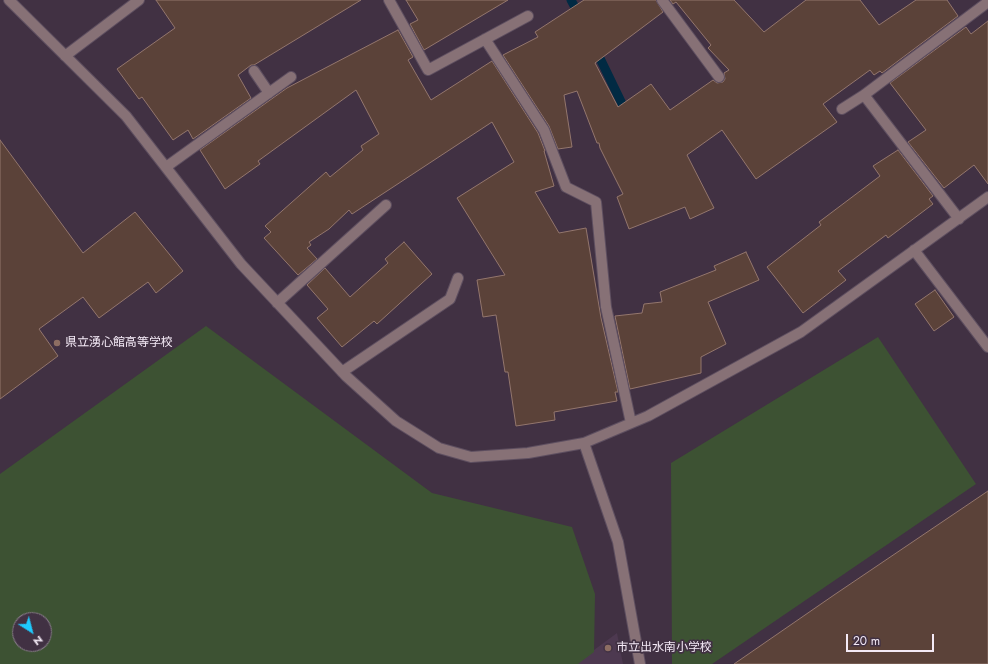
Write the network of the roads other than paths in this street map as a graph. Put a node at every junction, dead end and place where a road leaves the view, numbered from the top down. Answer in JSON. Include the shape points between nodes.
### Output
{"nodes":[{"id":1,"x":9,"y":0,"type":"edge"},
{"id":2,"x":139,"y":0,"type":"edge"},
{"id":3,"x":389,"y":0,"type":"edge"},
{"id":4,"x":662,"y":0,"type":"edge"},
{"id":5,"x":988,"y":2,"type":"edge"},
{"id":6,"x":528,"y":16,"type":"dead end"},
{"id":7,"x":485,"y":39,"type":"junction"},
{"id":8,"x":65,"y":56,"type":"junction"},
{"id":9,"x":254,"y":71,"type":"dead end"},
{"id":10,"x":291,"y":77,"type":"dead end"},
{"id":11,"x":719,"y":77,"type":"dead end"},
{"id":12,"x":269,"y":93,"type":"junction"},
{"id":13,"x":864,"y":95,"type":"junction"},
{"id":14,"x":842,"y":109,"type":"dead end"},
{"id":15,"x":166,"y":167,"type":"junction"},
{"id":16,"x":988,"y":197,"type":"edge"},
{"id":17,"x":386,"y":205,"type":"dead end"},
{"id":18,"x":959,"y":219,"type":"junction"},
{"id":19,"x":914,"y":250,"type":"junction"},
{"id":20,"x":458,"y":278,"type":"dead end"},
{"id":21,"x":277,"y":302,"type":"junction"},
{"id":22,"x":988,"y":347,"type":"edge"},
{"id":23,"x":342,"y":372,"type":"junction"},
{"id":24,"x":631,"y":423,"type":"junction"},
{"id":25,"x":584,"y":443,"type":"junction"},
{"id":26,"x":640,"y":664,"type":"edge"}],
"edges":[{"from":1,"to":8,"type":"street"},
{"from":2,"to":8,"type":"street"},
{"from":3,"to":7,"type":"street","via":[[428,70]]},
{"from":4,"to":11,"type":"street"},
{"from":5,"to":13,"type":"street"},
{"from":6,"to":7,"type":"street"},
{"from":7,"to":24,"type":"street","via":[[544,130],[566,187],[596,202],[606,306]]},
{"from":8,"to":15,"type":"street","via":[[126,116]]},
{"from":9,"to":12,"type":"street"},
{"from":10,"to":12,"type":"street"},
{"from":12,"to":15,"type":"street"},
{"from":13,"to":14,"type":"street"},
{"from":13,"to":18,"type":"street"},
{"from":15,"to":21,"type":"street","via":[[241,264]]},
{"from":16,"to":18,"type":"street"},
{"from":17,"to":21,"type":"street"},
{"from":18,"to":19,"type":"street"},
{"from":19,"to":22,"type":"street"},
{"from":19,"to":24,"type":"street","via":[[801,332]]},
{"from":20,"to":23,"type":"street","via":[[450,299]]},
{"from":21,"to":23,"type":"street"},
{"from":23,"to":25,"type":"street","via":[[396,421],[439,448],[471,458],[528,453]]},
{"from":24,"to":25,"type":"street"},
{"from":25,"to":26,"type":"street","via":[[618,542]]}]}
